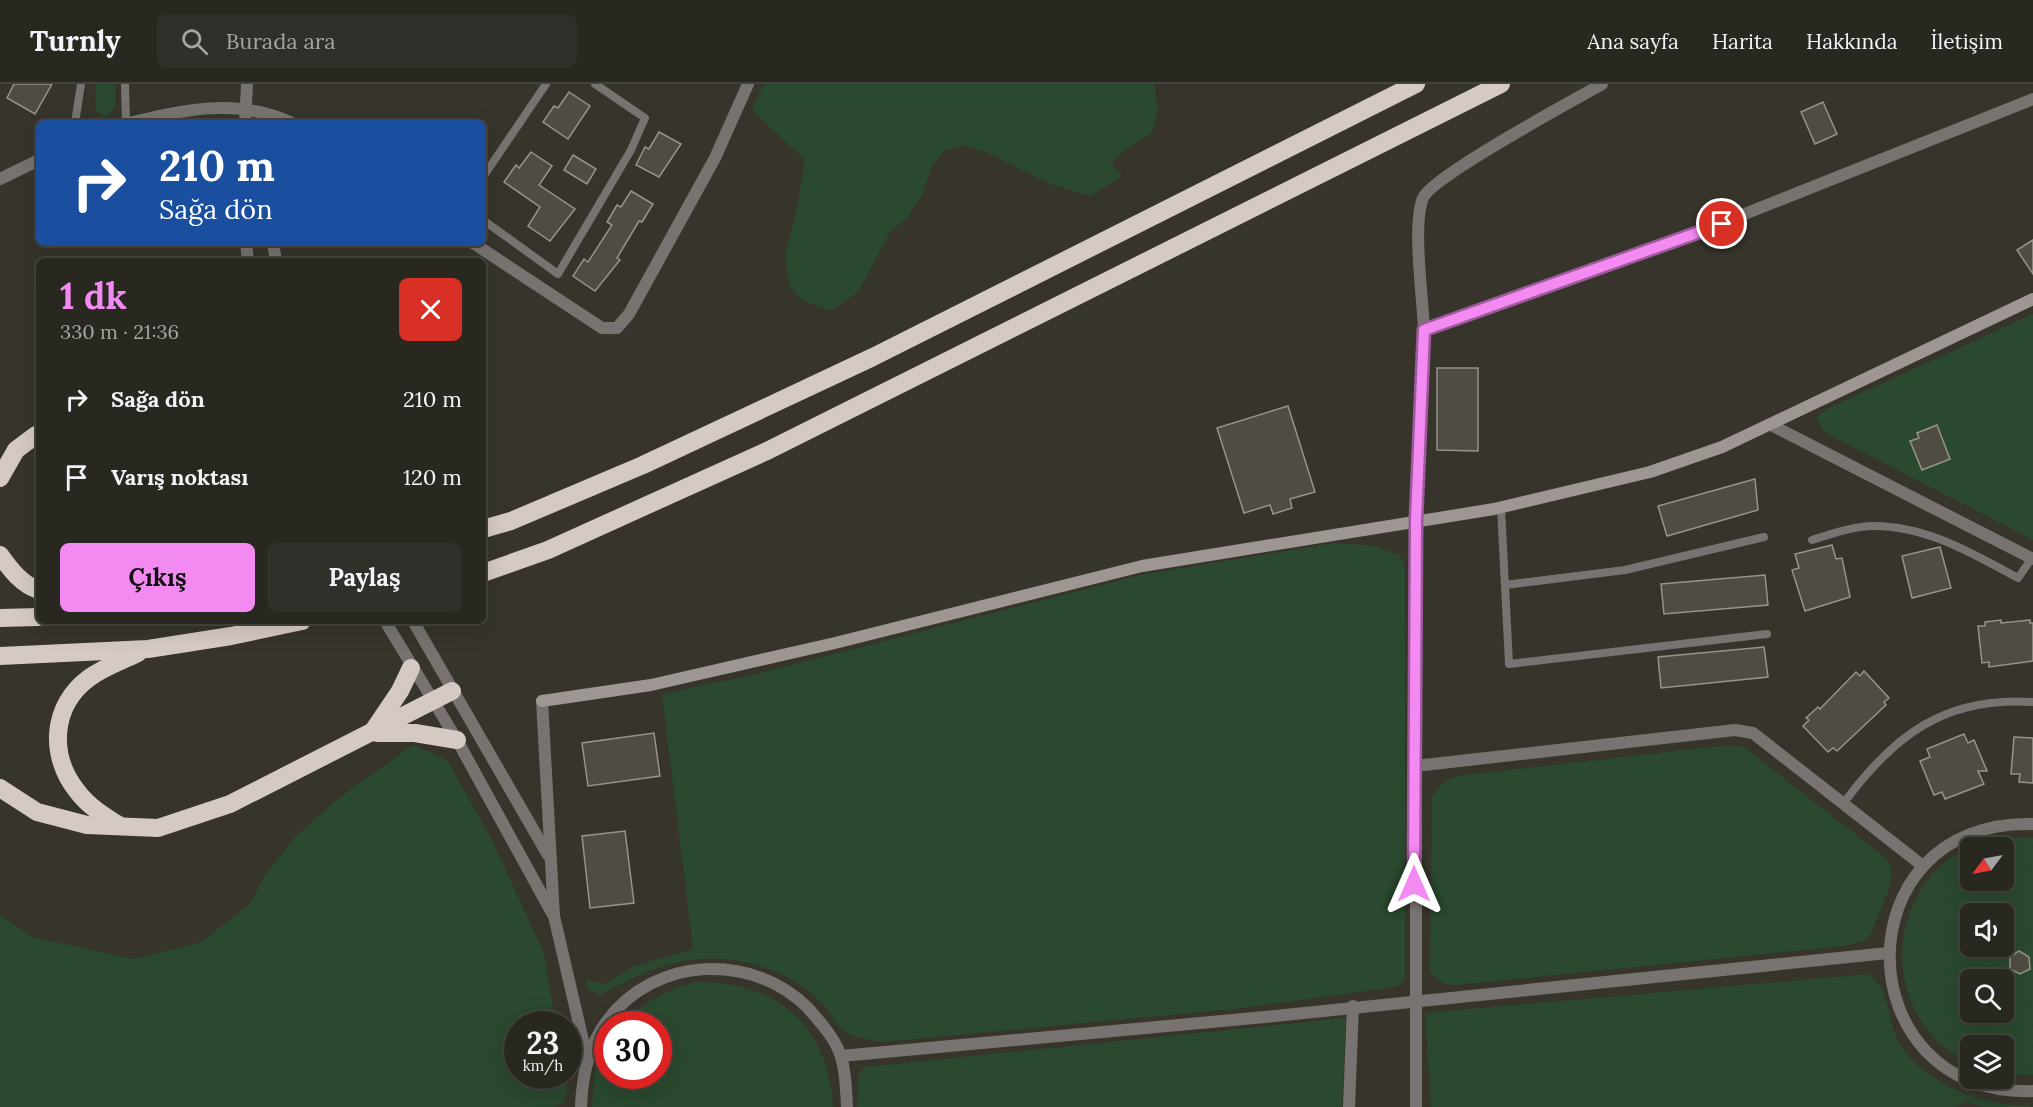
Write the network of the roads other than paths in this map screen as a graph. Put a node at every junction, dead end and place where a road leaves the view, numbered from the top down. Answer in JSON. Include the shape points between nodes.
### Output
{"nodes":[{"id":1,"x":81,"y":84,"type":"edge"},
{"id":2,"x":125,"y":84,"type":"edge"},
{"id":3,"x":247,"y":84,"type":"edge"},
{"id":4,"x":546,"y":84,"type":"edge"},
{"id":5,"x":595,"y":84,"type":"edge"},
{"id":6,"x":748,"y":84,"type":"edge"},
{"id":7,"x":1416,"y":84,"type":"edge"},
{"id":8,"x":1501,"y":84,"type":"edge"},
{"id":9,"x":1602,"y":84,"type":"edge"},
{"id":10,"x":2033,"y":99,"type":"edge"},
{"id":11,"x":246,"y":110,"type":"junction"},
{"id":12,"x":75,"y":120,"type":"edge"},
{"id":13,"x":128,"y":120,"type":"edge"},
{"id":14,"x":140,"y":120,"type":"edge"},
{"id":15,"x":245,"y":120,"type":"edge"},
{"id":16,"x":285,"y":120,"type":"edge"},
{"id":17,"x":36,"y":161,"type":"edge"},
{"id":18,"x":486,"y":173,"type":"edge"},
{"id":19,"x":0,"y":179,"type":"edge"},
{"id":20,"x":486,"y":222,"type":"edge"},
{"id":21,"x":478,"y":246,"type":"edge"},
{"id":22,"x":2033,"y":298,"type":"edge"},
{"id":23,"x":1424,"y":330,"type":"junction"},
{"id":24,"x":1771,"y":425,"type":"junction"},
{"id":25,"x":36,"y":436,"type":"edge"},
{"id":26,"x":36,"y":436,"type":"edge"},
{"id":27,"x":0,"y":447,"type":"edge"},
{"id":28,"x":0,"y":478,"type":"edge"},
{"id":29,"x":1501,"y":508,"type":"junction"},
{"id":30,"x":1416,"y":520,"type":"junction"},
{"id":31,"x":486,"y":528,"type":"edge"},
{"id":32,"x":1764,"y":537,"type":"dead end"},
{"id":33,"x":1812,"y":540,"type":"dead end"},
{"id":34,"x":0,"y":555,"type":"edge"},
{"id":35,"x":2032,"y":559,"type":"edge"},
{"id":36,"x":486,"y":572,"type":"edge"},
{"id":37,"x":1505,"y":585,"type":"junction"},
{"id":38,"x":36,"y":589,"type":"edge"},
{"id":39,"x":36,"y":617,"type":"edge"},
{"id":40,"x":0,"y":618,"type":"edge"},
{"id":41,"x":286,"y":624,"type":"edge"},
{"id":42,"x":386,"y":624,"type":"edge"},
{"id":43,"x":415,"y":624,"type":"edge"},
{"id":44,"x":1767,"y":634,"type":"dead end"},
{"id":45,"x":148,"y":649,"type":"junction"},
{"id":46,"x":0,"y":656,"type":"edge"},
{"id":47,"x":411,"y":668,"type":"junction"},
{"id":48,"x":452,"y":691,"type":"junction"},
{"id":49,"x":433,"y":702,"type":"junction"},
{"id":50,"x":2033,"y":702,"type":"edge"},
{"id":51,"x":372,"y":733,"type":"junction"},
{"id":52,"x":457,"y":740,"type":"junction"},
{"id":53,"x":1415,"y":766,"type":"junction"},
{"id":54,"x":0,"y":788,"type":"edge"},
{"id":55,"x":1843,"y":804,"type":"junction"},
{"id":56,"x":2033,"y":824,"type":"edge"},
{"id":57,"x":123,"y":828,"type":"junction"},
{"id":58,"x":549,"y":856,"type":"junction"},
{"id":59,"x":1923,"y":866,"type":"junction"},
{"id":60,"x":554,"y":916,"type":"junction"},
{"id":61,"x":1888,"y":953,"type":"junction"},
{"id":62,"x":1414,"y":1002,"type":"junction"},
{"id":63,"x":1353,"y":1006,"type":"junction"},
{"id":64,"x":841,"y":1056,"type":"junction"},
{"id":65,"x":587,"y":1058,"type":"junction"},
{"id":66,"x":2033,"y":1091,"type":"edge"},
{"id":67,"x":581,"y":1107,"type":"edge"},
{"id":68,"x":847,"y":1107,"type":"edge"},
{"id":69,"x":1349,"y":1107,"type":"edge"},
{"id":70,"x":1416,"y":1107,"type":"edge"}],
"edges":[{"from":1,"to":12,"type":"lane"},
{"from":2,"to":13,"type":"lane"},
{"from":3,"to":11,"type":"street"},
{"from":4,"to":18,"type":"lane"},
{"from":5,"to":20,"type":"lane","via":[[645,117],[631,150],[558,274]]},
{"from":6,"to":21,"type":"street","via":[[715,158],[629,314],[617,328],[602,328]]},
{"from":7,"to":31,"type":"highway","via":[[863,362],[643,465]]},
{"from":8,"to":36,"type":"highway","via":[[769,450],[548,550]]},
{"from":9,"to":23,"type":"street","via":[[1457,168],[1431,186],[1423,197],[1419,241]]},
{"from":10,"to":23,"type":"street","via":[[1722,224]]},
{"from":11,"to":14,"type":"street","via":[[184,109]]},
{"from":11,"to":15,"type":"street"},
{"from":11,"to":16,"type":"street","via":[[266,112]]},
{"from":17,"to":19,"type":"street"},
{"from":22,"to":24,"type":"street"},
{"from":23,"to":30,"type":"street"},
{"from":24,"to":29,"type":"street","via":[[1650,472]]},
{"from":24,"to":35,"type":"street"},
{"from":25,"to":27,"type":"highway"},
{"from":26,"to":28,"type":"highway","via":[[16,450]]},
{"from":29,"to":30,"type":"street"},
{"from":29,"to":37,"type":"lane"},
{"from":30,"to":53,"type":"street"},
{"from":30,"to":58,"type":"street","via":[[1143,566],[662,683],[543,701]]},
{"from":32,"to":37,"type":"lane","via":[[1625,570]]},
{"from":33,"to":35,"type":"lane","via":[[1869,526],[1912,531],[1950,542],[2018,578]]},
{"from":34,"to":38,"type":"highway","via":[[10,570]]},
{"from":37,"to":44,"type":"lane","via":[[1509,664]]},
{"from":39,"to":40,"type":"highway"},
{"from":41,"to":45,"type":"highway"},
{"from":42,"to":47,"type":"street"},
{"from":43,"to":48,"type":"street"},
{"from":45,"to":46,"type":"highway"},
{"from":45,"to":57,"type":"highway","via":[[88,679],[67,701],[58,723],[57,747],[64,773],[78,793]]},
{"from":47,"to":49,"type":"street"},
{"from":47,"to":51,"type":"highway"},
{"from":48,"to":49,"type":"highway"},
{"from":48,"to":58,"type":"street"},
{"from":49,"to":51,"type":"highway"},
{"from":49,"to":52,"type":"street"},
{"from":50,"to":55,"type":"lane","via":[[1983,703],[1936,718],[1895,743],[1866,772]]},
{"from":51,"to":52,"type":"highway","via":[[415,733]]},
{"from":51,"to":57,"type":"highway","via":[[197,817],[158,828]]},
{"from":52,"to":60,"type":"street"},
{"from":53,"to":55,"type":"street","via":[[1735,730],[1753,733]]},
{"from":53,"to":62,"type":"street"},
{"from":54,"to":57,"type":"highway","via":[[37,812],[87,825]]},
{"from":55,"to":59,"type":"street"},
{"from":56,"to":59,"type":"street","via":[[2003,824],[1959,838]]},
{"from":58,"to":60,"type":"street"},
{"from":59,"to":61,"type":"street","via":[[1904,892],[1893,922]]},
{"from":60,"to":65,"type":"street"},
{"from":61,"to":62,"type":"street"},
{"from":61,"to":66,"type":"street","via":[[1893,993],[1905,1021],[1935,1060],[1969,1081],[2008,1092]]},
{"from":62,"to":63,"type":"street"},
{"from":62,"to":70,"type":"street"},
{"from":63,"to":64,"type":"street"},
{"from":63,"to":69,"type":"street"},
{"from":64,"to":65,"type":"street","via":[[822,1023],[793,994],[756,974],[715,967],[674,973],[636,992],[607,1021]]},
{"from":64,"to":68,"type":"street"},
{"from":65,"to":67,"type":"street"}]}
